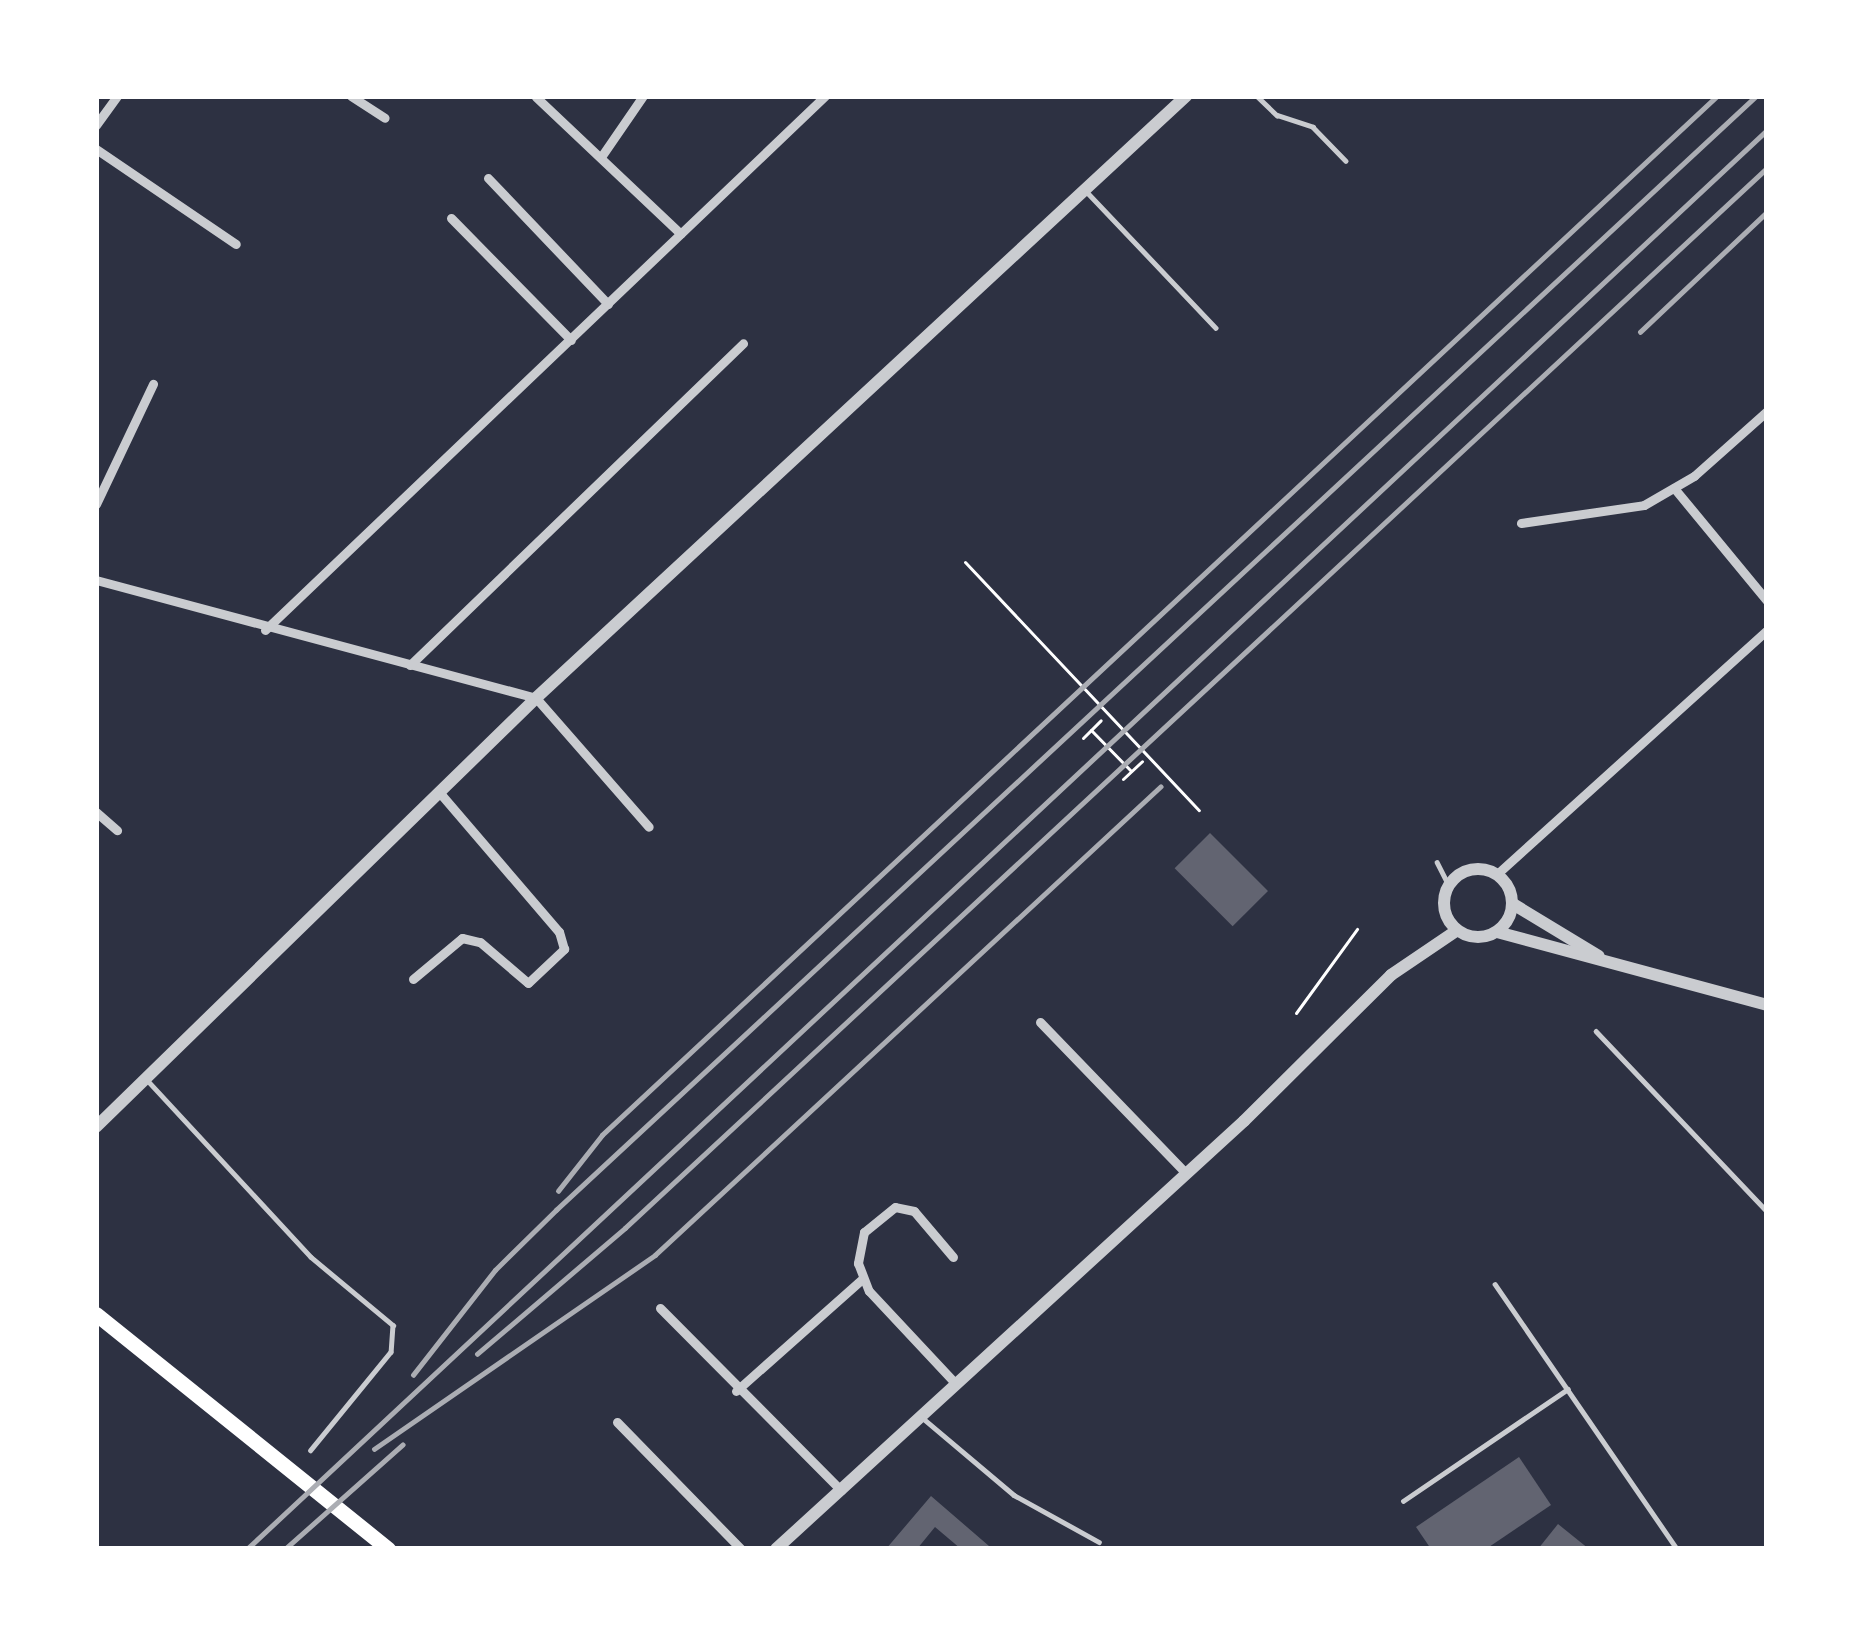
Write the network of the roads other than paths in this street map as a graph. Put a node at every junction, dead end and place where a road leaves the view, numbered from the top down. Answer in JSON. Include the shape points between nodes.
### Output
{"nodes":[{"id":1,"x":117,"y":96,"type":"edge"},
{"id":2,"x":351,"y":96,"type":"edge"},
{"id":3,"x":643,"y":96,"type":"edge"},
{"id":4,"x":825,"y":96,"type":"edge"},
{"id":5,"x":1186,"y":96,"type":"edge"},
{"id":6,"x":1257,"y":96,"type":"edge"},
{"id":7,"x":536,"y":98,"type":"edge"},
{"id":8,"x":386,"y":118,"type":"dead end"},
{"id":9,"x":96,"y":125,"type":"edge"},
{"id":10,"x":96,"y":149,"type":"edge"},
{"id":11,"x":601,"y":157,"type":"junction"},
{"id":12,"x":1346,"y":161,"type":"dead end"},
{"id":13,"x":488,"y":178,"type":"dead end"},
{"id":14,"x":1083,"y":188,"type":"junction"},
{"id":15,"x":452,"y":218,"type":"dead end"},
{"id":16,"x":681,"y":233,"type":"junction"},
{"id":17,"x":236,"y":244,"type":"dead end"},
{"id":18,"x":608,"y":304,"type":"junction"},
{"id":19,"x":1216,"y":328,"type":"dead end"},
{"id":20,"x":571,"y":340,"type":"junction"},
{"id":21,"x":743,"y":344,"type":"dead end"},
{"id":22,"x":153,"y":384,"type":"dead end"},
{"id":23,"x":1767,"y":411,"type":"edge"},
{"id":24,"x":1674,"y":488,"type":"junction"},
{"id":25,"x":96,"y":504,"type":"edge"},
{"id":26,"x":1521,"y":523,"type":"dead end"},
{"id":27,"x":96,"y":580,"type":"edge"},
{"id":28,"x":1767,"y":602,"type":"edge"},
{"id":29,"x":266,"y":630,"type":"junction"},
{"id":30,"x":1767,"y":630,"type":"edge"},
{"id":31,"x":410,"y":665,"type":"junction"},
{"id":32,"x":536,"y":698,"type":"junction"},
{"id":33,"x":439,"y":792,"type":"junction"},
{"id":34,"x":96,"y":812,"type":"edge"},
{"id":35,"x":649,"y":827,"type":"dead end"},
{"id":36,"x":117,"y":830,"type":"dead end"},
{"id":37,"x":1437,"y":862,"type":"dead end"},
{"id":38,"x":1497,"y":874,"type":"junction"},
{"id":39,"x":1448,"y":884,"type":"junction"},
{"id":40,"x":1513,"y":904,"type":"junction"},
{"id":41,"x":1456,"y":931,"type":"junction"},
{"id":42,"x":1498,"y":932,"type":"junction"},
{"id":43,"x":1616,"y":966,"type":"junction"},
{"id":44,"x":413,"y":979,"type":"dead end"},
{"id":45,"x":1767,"y":1005,"type":"edge"},
{"id":46,"x":1040,"y":1022,"type":"dead end"},
{"id":47,"x":1596,"y":1030,"type":"dead end"},
{"id":48,"x":145,"y":1078,"type":"junction"},
{"id":49,"x":96,"y":1127,"type":"edge"},
{"id":50,"x":1186,"y":1174,"type":"junction"},
{"id":51,"x":1767,"y":1211,"type":"edge"},
{"id":52,"x":953,"y":1257,"type":"dead end"},
{"id":53,"x":861,"y":1280,"type":"junction"},
{"id":54,"x":1496,"y":1284,"type":"dead end"},
{"id":55,"x":660,"y":1308,"type":"dead end"},
{"id":56,"x":96,"y":1314,"type":"edge"},
{"id":57,"x":956,"y":1384,"type":"junction"},
{"id":58,"x":1568,"y":1389,"type":"junction"},
{"id":59,"x":736,"y":1391,"type":"junction"},
{"id":60,"x":920,"y":1417,"type":"junction"},
{"id":61,"x":617,"y":1422,"type":"dead end"},
{"id":62,"x":311,"y":1450,"type":"dead end"},
{"id":63,"x":841,"y":1490,"type":"junction"},
{"id":64,"x":1403,"y":1501,"type":"dead end"},
{"id":65,"x":1099,"y":1542,"type":"dead end"},
{"id":66,"x":388,"y":1549,"type":"edge"},
{"id":67,"x":741,"y":1549,"type":"edge"},
{"id":68,"x":776,"y":1549,"type":"edge"},
{"id":69,"x":1677,"y":1549,"type":"edge"}],
"edges":[{"from":1,"to":9,"type":"street"},
{"from":2,"to":8,"type":"street"},
{"from":3,"to":11,"type":"street"},
{"from":4,"to":16,"type":"street"},
{"from":5,"to":14,"type":"street"},
{"from":6,"to":12,"type":"lane","via":[[1277,115],[1313,127]]},
{"from":7,"to":11,"type":"street"},
{"from":10,"to":17,"type":"street"},
{"from":11,"to":16,"type":"street"},
{"from":13,"to":18,"type":"street"},
{"from":14,"to":19,"type":"lane"},
{"from":14,"to":32,"type":"street"},
{"from":15,"to":20,"type":"street"},
{"from":16,"to":18,"type":"street"},
{"from":18,"to":20,"type":"street"},
{"from":20,"to":29,"type":"street"},
{"from":21,"to":31,"type":"street"},
{"from":22,"to":25,"type":"street"},
{"from":23,"to":24,"type":"street"},
{"from":24,"to":26,"type":"street","via":[[1599,517]]},
{"from":24,"to":28,"type":"street"},
{"from":27,"to":29,"type":"street"},
{"from":29,"to":31,"type":"street"},
{"from":30,"to":38,"type":"street"},
{"from":31,"to":32,"type":"street"},
{"from":32,"to":33,"type":"street"},
{"from":32,"to":35,"type":"street"},
{"from":33,"to":44,"type":"street","via":[[559,932],[564,950],[528,982],[480,942],[462,938]]},
{"from":33,"to":48,"type":"street"},
{"from":34,"to":36,"type":"street"},
{"from":37,"to":39,"type":"lane"},
{"from":38,"to":39,"type":"street","via":[[1463,871]]},
{"from":38,"to":40,"type":"street"},
{"from":39,"to":41,"type":"street","via":[[1445,917]]},
{"from":40,"to":42,"type":"street"},
{"from":40,"to":43,"type":"street"},
{"from":41,"to":42,"type":"street","via":[[1476,938]]},
{"from":41,"to":50,"type":"street","via":[[1390,975]]},
{"from":42,"to":43,"type":"street"},
{"from":43,"to":45,"type":"street"},
{"from":46,"to":50,"type":"street"},
{"from":47,"to":51,"type":"lane"},
{"from":48,"to":49,"type":"street"},
{"from":48,"to":62,"type":"lane","via":[[311,1257],[393,1325],[391,1352]]},
{"from":50,"to":57,"type":"street"},
{"from":52,"to":53,"type":"street","via":[[914,1211],[895,1208],[864,1232]]},
{"from":53,"to":57,"type":"street"},
{"from":53,"to":59,"type":"street"},
{"from":54,"to":58,"type":"lane"},
{"from":55,"to":59,"type":"street"},
{"from":56,"to":66,"type":"highway"},
{"from":57,"to":60,"type":"street"},
{"from":58,"to":64,"type":"lane"},
{"from":58,"to":69,"type":"lane"},
{"from":59,"to":63,"type":"street"},
{"from":60,"to":63,"type":"street"},
{"from":60,"to":65,"type":"lane","via":[[1014,1495]]},
{"from":61,"to":67,"type":"street"},
{"from":63,"to":68,"type":"street"}]}
